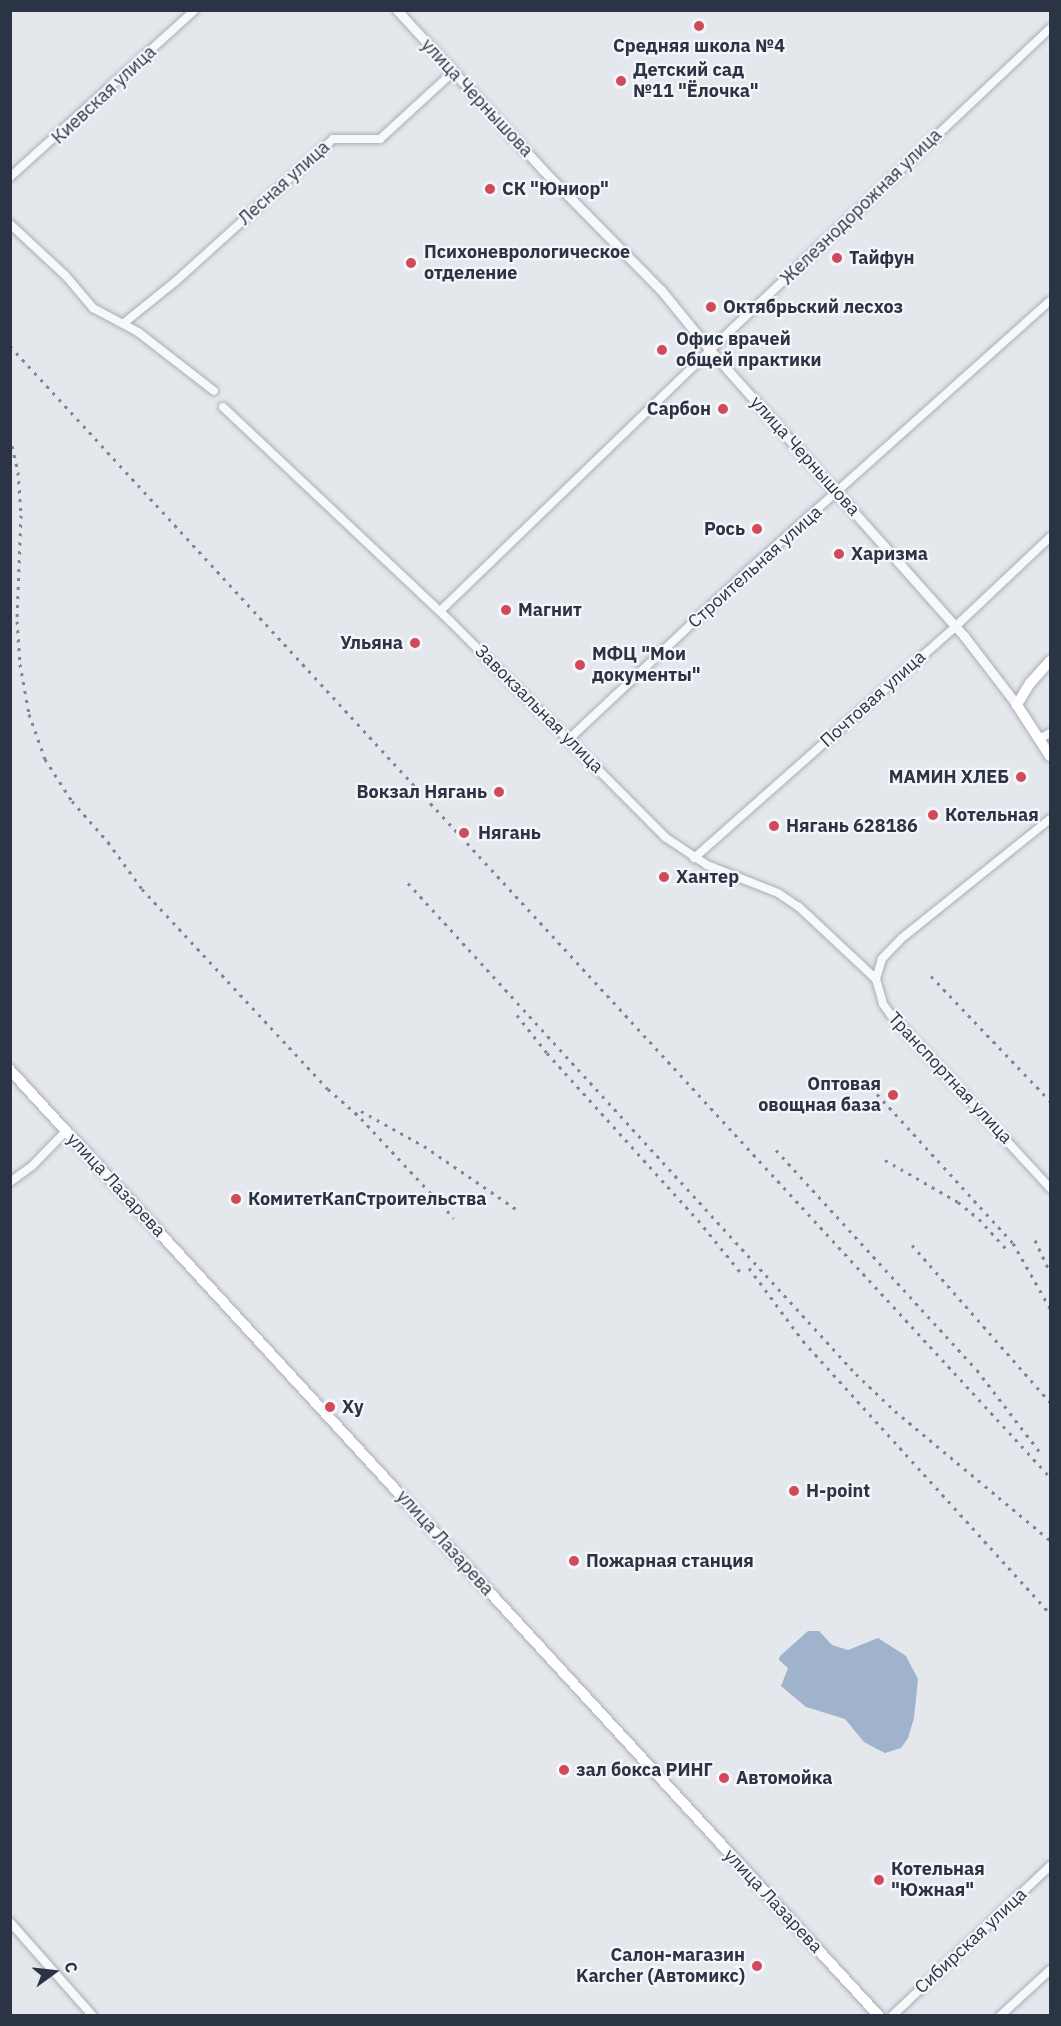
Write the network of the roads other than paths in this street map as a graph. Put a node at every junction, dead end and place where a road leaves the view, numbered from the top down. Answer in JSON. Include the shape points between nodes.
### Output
{"nodes":[{"id":1,"x":195,"y":10,"type":"edge"},
{"id":2,"x":397,"y":10,"type":"edge"},
{"id":3,"x":1050,"y":29,"type":"edge"},
{"id":4,"x":453,"y":72,"type":"junction"},
{"id":5,"x":10,"y":177,"type":"edge"},
{"id":6,"x":10,"y":224,"type":"edge"},
{"id":7,"x":1050,"y":301,"type":"edge"},
{"id":8,"x":124,"y":323,"type":"junction"},
{"id":9,"x":710,"y":350,"type":"junction"},
{"id":10,"x":214,"y":391,"type":"dead end"},
{"id":11,"x":223,"y":407,"type":"dead end"},
{"id":12,"x":838,"y":492,"type":"junction"},
{"id":13,"x":1050,"y":537,"type":"edge"},
{"id":14,"x":440,"y":611,"type":"junction"},
{"id":15,"x":956,"y":626,"type":"junction"},
{"id":16,"x":1050,"y":661,"type":"edge"},
{"id":17,"x":1017,"y":705,"type":"junction"},
{"id":18,"x":1050,"y":733,"type":"edge"},
{"id":19,"x":570,"y":738,"type":"junction"},
{"id":20,"x":1039,"y":739,"type":"junction"},
{"id":21,"x":1050,"y":756,"type":"edge"},
{"id":22,"x":1050,"y":819,"type":"edge"},
{"id":23,"x":694,"y":858,"type":"junction"},
{"id":24,"x":876,"y":980,"type":"junction"},
{"id":25,"x":10,"y":1070,"type":"edge"},
{"id":26,"x":66,"y":1131,"type":"junction"},
{"id":27,"x":10,"y":1182,"type":"edge"},
{"id":28,"x":1050,"y":1188,"type":"edge"},
{"id":29,"x":1050,"y":1866,"type":"edge"},
{"id":30,"x":10,"y":1922,"type":"edge"},
{"id":31,"x":1050,"y":1970,"type":"edge"},
{"id":32,"x":93,"y":2016,"type":"edge"},
{"id":33,"x":879,"y":2016,"type":"edge"},
{"id":34,"x":892,"y":2016,"type":"edge"},
{"id":35,"x":1000,"y":2016,"type":"edge"}],
"edges":[{"from":1,"to":5,"type":"street","name":"Киевская улица"},
{"from":2,"to":4,"type":"street","name":"улица Чернышова"},
{"from":3,"to":9,"type":"street","name":"Железнодорожная улица"},
{"from":4,"to":8,"type":"street","name":"Лесная улица","via":[[380,139],[333,139]]},
{"from":4,"to":9,"type":"street","name":"улица Чернышова","via":[[647,274]]},
{"from":6,"to":8,"type":"street","via":[[66,276],[93,308]]},
{"from":7,"to":12,"type":"street","name":"Строительная улица"},
{"from":8,"to":10,"type":"street"},
{"from":9,"to":12,"type":"street","name":"улица Чернышова"},
{"from":9,"to":14,"type":"street","name":"Железнодорожная улица"},
{"from":11,"to":14,"type":"street","name":"Завокзальная улица"},
{"from":12,"to":15,"type":"street","name":"улица Чернышова"},
{"from":12,"to":19,"type":"street","name":"Строительная улица"},
{"from":13,"to":15,"type":"street","name":"Почтовая улица"},
{"from":14,"to":19,"type":"street","name":"Завокзальная улица"},
{"from":15,"to":17,"type":"street","name":"улица Чернышова"},
{"from":15,"to":23,"type":"street","name":"Почтовая улица"},
{"from":16,"to":17,"type":"main road"},
{"from":17,"to":20,"type":"main road","name":"улица Чернышова"},
{"from":18,"to":20,"type":"street"},
{"from":19,"to":23,"type":"street","name":"Завокзальная улица","via":[[665,837]]},
{"from":20,"to":21,"type":"main road","name":"улица Чернышова"},
{"from":22,"to":24,"type":"street","via":[[901,939],[882,959]]},
{"from":23,"to":24,"type":"street","name":"Завокзальная улица","via":[[778,892]]},
{"from":24,"to":28,"type":"street","name":"Транспортная улица","via":[[883,1004],[891,1015]]},
{"from":25,"to":26,"type":"main road","name":"улица Лазарева"},
{"from":26,"to":27,"type":"street"},
{"from":26,"to":33,"type":"main road","name":"улица Лазарева"},
{"from":29,"to":34,"type":"street","name":"Сибирская улица"},
{"from":30,"to":32,"type":"street"},
{"from":31,"to":35,"type":"street"}]}
